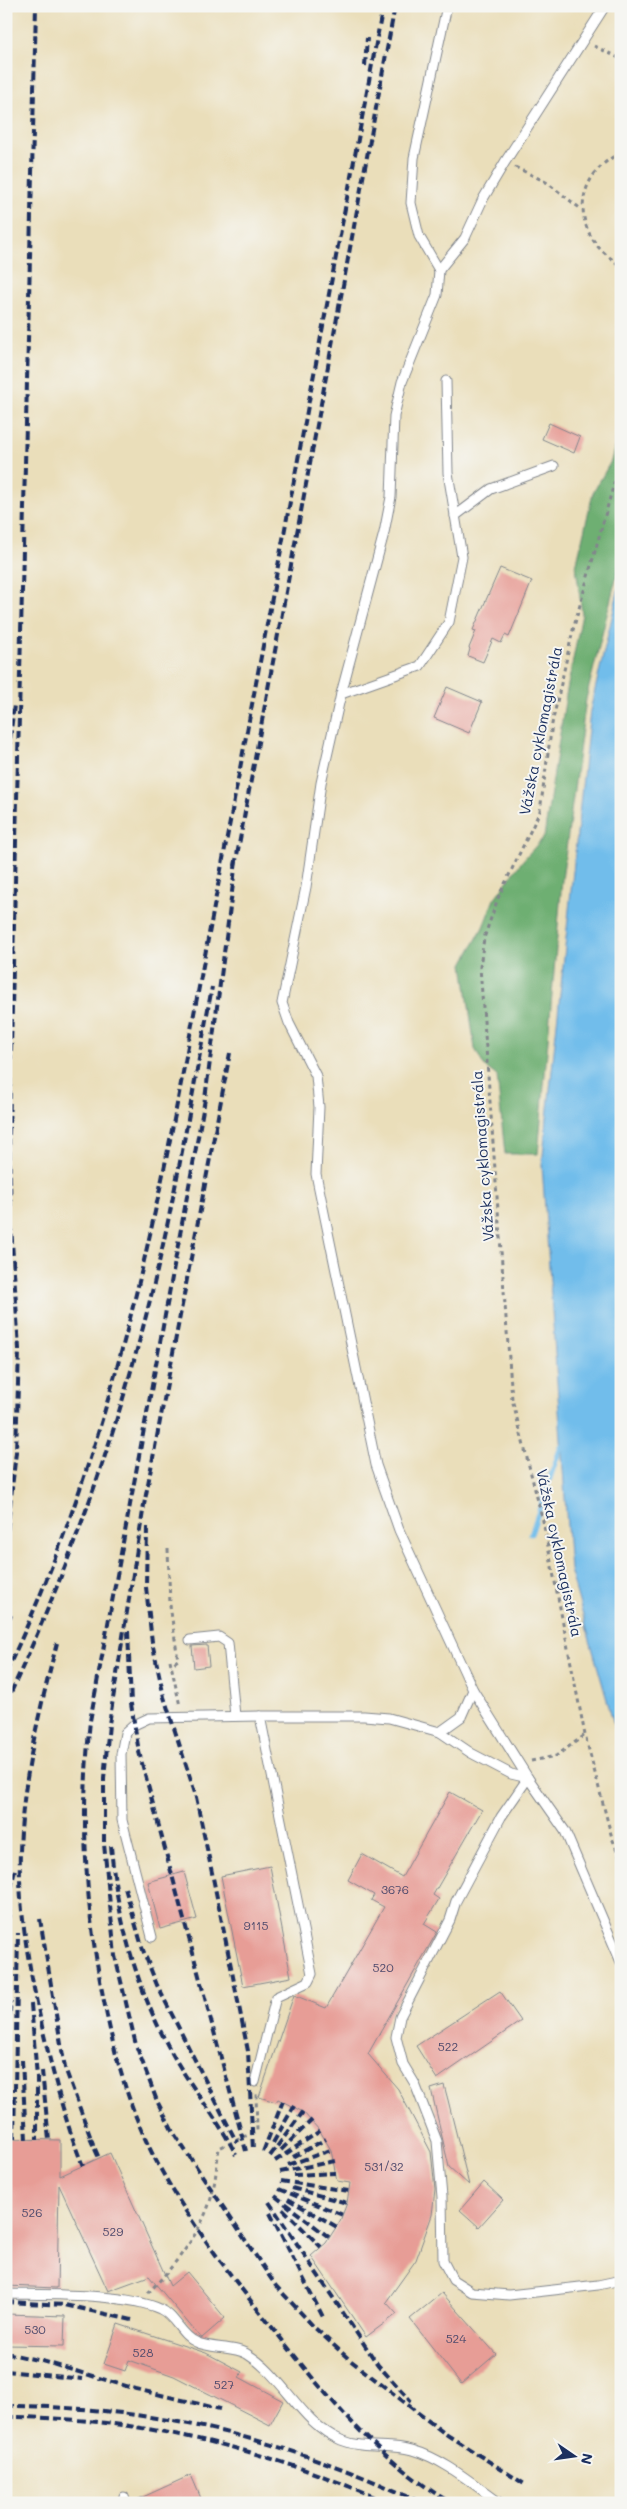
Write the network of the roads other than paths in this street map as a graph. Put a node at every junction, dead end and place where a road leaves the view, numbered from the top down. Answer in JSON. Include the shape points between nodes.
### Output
{"nodes":[{"id":1,"x":446,"y":6,"type":"edge"},
{"id":2,"x":605,"y":6,"type":"edge"},
{"id":3,"x":439,"y":270,"type":"junction"},
{"id":4,"x":446,"y":381,"type":"dead end"},
{"id":5,"x":554,"y":466,"type":"dead end"},
{"id":6,"x":455,"y":516,"type":"junction"},
{"id":7,"x":341,"y":694,"type":"junction"},
{"id":8,"x":190,"y":1640,"type":"dead end"},
{"id":9,"x":473,"y":1690,"type":"junction"},
{"id":10,"x":235,"y":1716,"type":"junction"},
{"id":11,"x":260,"y":1716,"type":"junction"},
{"id":12,"x":440,"y":1732,"type":"junction"},
{"id":13,"x":528,"y":1778,"type":"junction"},
{"id":14,"x":152,"y":1937,"type":"dead end"},
{"id":15,"x":621,"y":1962,"type":"edge"},
{"id":16,"x":255,"y":2082,"type":"road end"},
{"id":17,"x":621,"y":2280,"type":"edge"},
{"id":18,"x":6,"y":2294,"type":"edge"},
{"id":19,"x":500,"y":2503,"type":"edge"}],
"edges":[{"from":1,"to":3,"type":"lane","via":[[414,158],[411,203],[419,236]]},
{"from":2,"to":3,"type":"lane","via":[[505,162],[465,238]]},
{"from":3,"to":7,"type":"lane","via":[[437,295],[402,382],[394,416],[391,497]]},
{"from":4,"to":6,"type":"lane","via":[[448,473]]},
{"from":5,"to":6,"type":"lane","via":[[491,489]]},
{"from":6,"to":7,"type":"lane","via":[[462,556],[449,622],[420,666]]},
{"from":7,"to":9,"type":"lane","via":[[321,783],[306,888],[282,1003],[316,1076],[319,1107],[316,1174],[376,1465],[399,1530]]},
{"from":8,"to":10,"type":"lane","via":[[220,1637],[228,1643]]},
{"from":9,"to":12,"type":"lane","via":[[462,1717]]},
{"from":9,"to":13,"type":"lane"},
{"from":10,"to":11,"type":"lane"},
{"from":10,"to":14,"type":"lane","via":[[149,1718],[125,1733],[121,1754],[122,1820]]},
{"from":11,"to":12,"type":"lane","via":[[389,1718]]},
{"from":11,"to":16,"type":"lane","via":[[312,1974],[308,1982],[276,1997]]},
{"from":12,"to":13,"type":"lane","via":[[511,1774]]},
{"from":13,"to":15,"type":"lane","via":[[565,1831]]},
{"from":13,"to":17,"type":"lane","via":[[501,1817],[456,1901],[450,1920],[400,2017],[396,2037],[403,2064],[416,2084],[436,2141],[442,2197],[443,2261],[453,2280],[472,2292],[509,2295],[598,2286]]},
{"from":18,"to":19,"type":"lane","via":[[68,2295],[140,2302],[162,2310],[194,2342],[246,2353],[322,2430],[362,2447],[393,2446],[413,2450],[439,2462]]}]}
